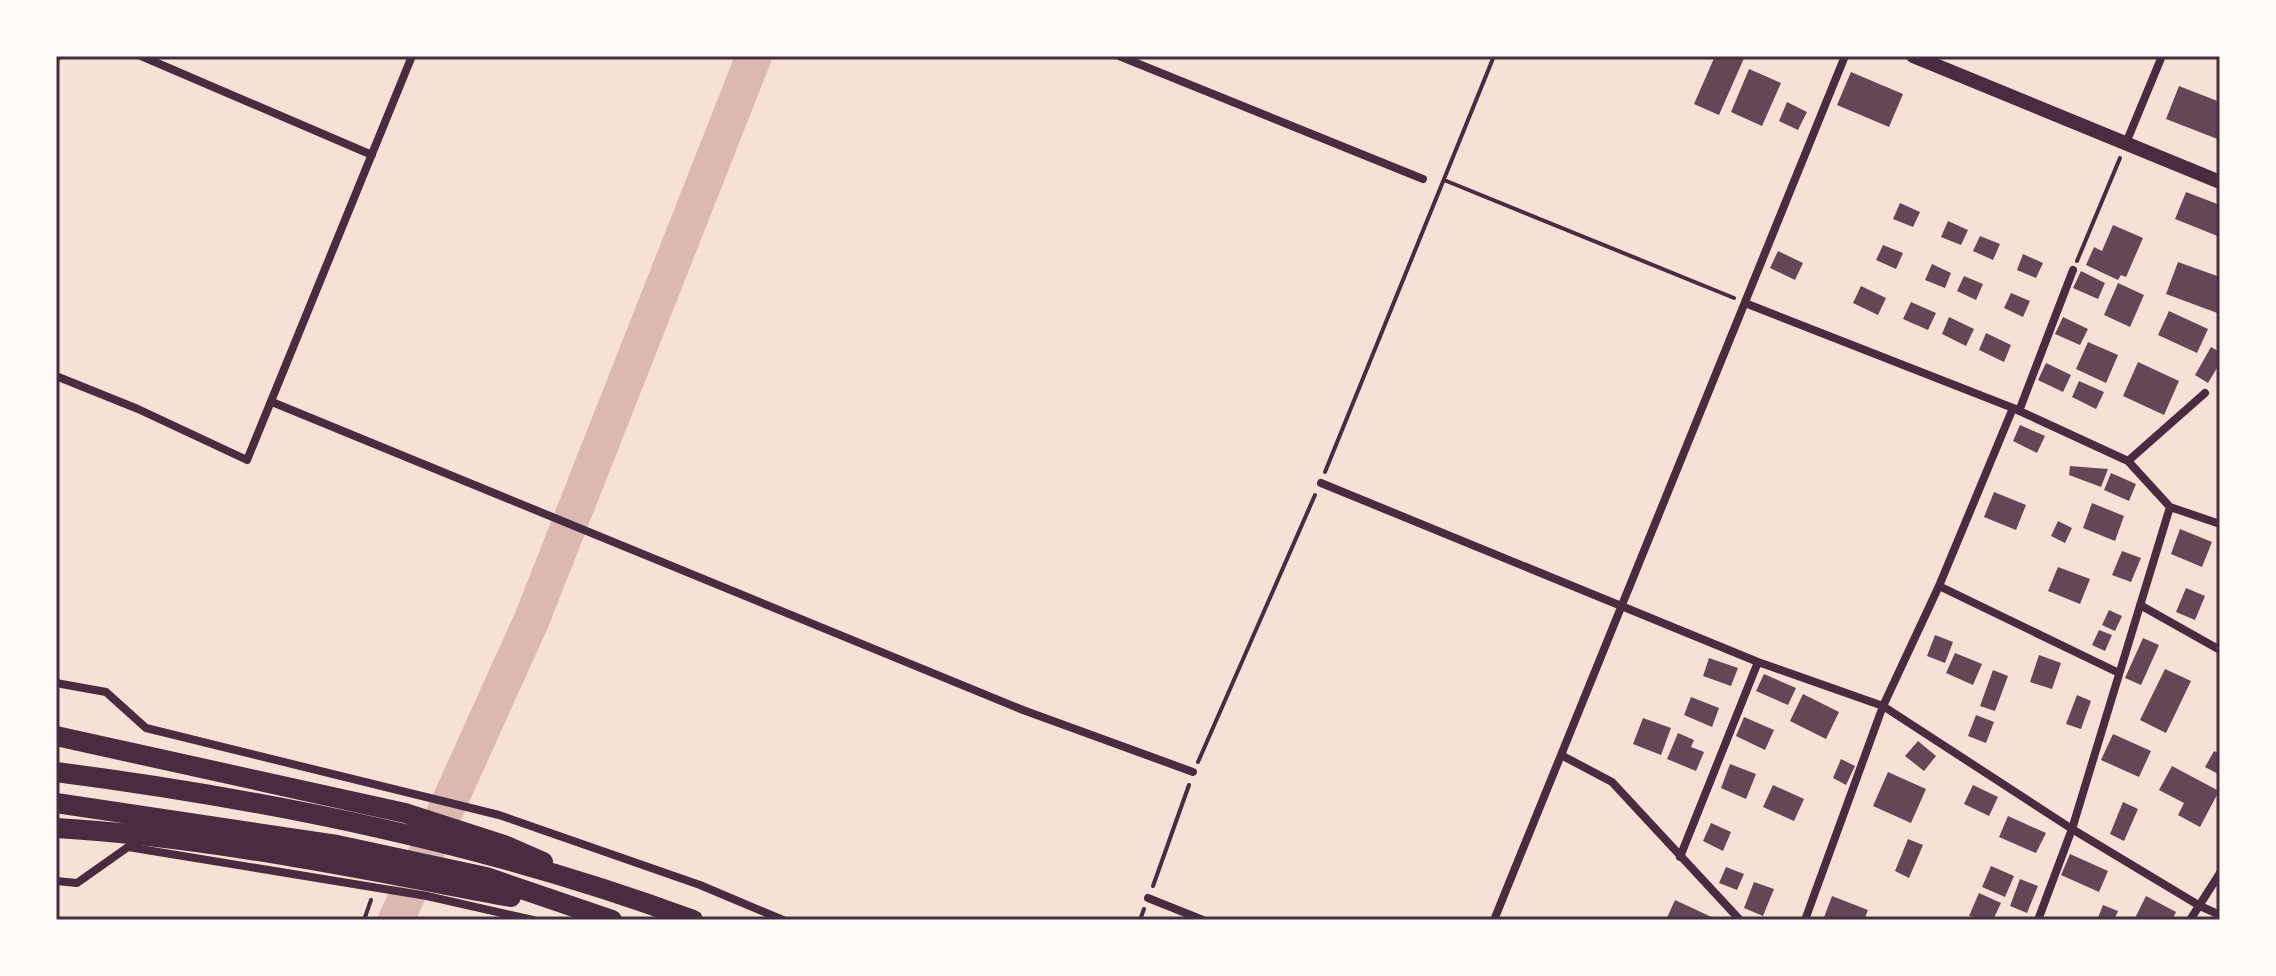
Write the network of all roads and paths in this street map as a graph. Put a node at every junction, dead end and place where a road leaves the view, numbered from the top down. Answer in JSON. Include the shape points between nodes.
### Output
{"nodes":[{"id":1,"x":141,"y":56,"type":"edge"},
{"id":2,"x":412,"y":56,"type":"edge"},
{"id":3,"x":1119,"y":56,"type":"edge"},
{"id":4,"x":1845,"y":56,"type":"edge"},
{"id":5,"x":1913,"y":56,"type":"edge"},
{"id":6,"x":2162,"y":56,"type":"edge"},
{"id":7,"x":2126,"y":143,"type":"junction"},
{"id":8,"x":372,"y":155,"type":"junction"},
{"id":9,"x":1423,"y":179,"type":"dead end"},
{"id":10,"x":1444,"y":180,"type":"dead end"},
{"id":11,"x":2220,"y":182,"type":"edge"},
{"id":12,"x":2073,"y":270,"type":"joint"},
{"id":13,"x":1745,"y":303,"type":"junction"},
{"id":14,"x":56,"y":376,"type":"edge"},
{"id":15,"x":2205,"y":393,"type":"dead end"},
{"id":16,"x":272,"y":402,"type":"junction"},
{"id":17,"x":2016,"y":409,"type":"junction"},
{"id":18,"x":2128,"y":461,"type":"junction"},
{"id":19,"x":1321,"y":483,"type":"dead end"},
{"id":20,"x":2170,"y":507,"type":"junction"},
{"id":21,"x":2220,"y":524,"type":"edge"},
{"id":22,"x":1939,"y":586,"type":"junction"},
{"id":23,"x":2140,"y":605,"type":"junction"},
{"id":24,"x":1621,"y":606,"type":"junction"},
{"id":25,"x":2220,"y":650,"type":"edge"},
{"id":26,"x":1758,"y":662,"type":"junction"},
{"id":27,"x":2119,"y":673,"type":"junction"},
{"id":28,"x":56,"y":683,"type":"edge"},
{"id":29,"x":1883,"y":706,"type":"junction"},
{"id":30,"x":56,"y":736,"type":"edge"},
{"id":31,"x":1561,"y":755,"type":"junction"},
{"id":32,"x":56,"y":772,"type":"edge"},
{"id":33,"x":1193,"y":772,"type":"dead end"},
{"id":34,"x":56,"y":803,"type":"edge"},
{"id":35,"x":400,"y":822,"type":"junction"},
{"id":36,"x":56,"y":828,"type":"edge"},
{"id":37,"x":2072,"y":829,"type":"junction"},
{"id":38,"x":1680,"y":857,"type":"junction"},
{"id":39,"x":2220,"y":873,"type":"edge"},
{"id":40,"x":382,"y":876,"type":"junction"},
{"id":41,"x":56,"y":881,"type":"edge"},
{"id":42,"x":1148,"y":898,"type":"dead end"},
{"id":43,"x":2200,"y":906,"type":"junction"},
{"id":44,"x":2220,"y":915,"type":"edge"},
{"id":45,"x":364,"y":920,"type":"edge"},
{"id":46,"x":533,"y":920,"type":"edge"},
{"id":47,"x":612,"y":920,"type":"edge"},
{"id":48,"x":693,"y":920,"type":"edge"},
{"id":49,"x":783,"y":920,"type":"edge"},
{"id":50,"x":1203,"y":920,"type":"edge"},
{"id":51,"x":1494,"y":920,"type":"edge"},
{"id":52,"x":1740,"y":920,"type":"edge"},
{"id":53,"x":1805,"y":920,"type":"edge"},
{"id":54,"x":2038,"y":920,"type":"edge"},
{"id":55,"x":2190,"y":920,"type":"edge"}],
"edges":[{"from":1,"to":8,"type":"street"},
{"from":2,"to":8,"type":"street"},
{"from":3,"to":9,"type":"street"},
{"from":4,"to":13,"type":"street"},
{"from":5,"to":7,"type":"street"},
{"from":6,"to":7,"type":"street"},
{"from":7,"to":11,"type":"street"},
{"from":7,"to":12,"type":"path"},
{"from":8,"to":16,"type":"street"},
{"from":10,"to":13,"type":"path"},
{"from":12,"to":17,"type":"street"},
{"from":13,"to":17,"type":"street"},
{"from":13,"to":24,"type":"street"},
{"from":14,"to":16,"type":"street","via":[[247,460]]},
{"from":15,"to":18,"type":"street"},
{"from":16,"to":33,"type":"street","via":[[1023,710]]},
{"from":17,"to":18,"type":"street"},
{"from":17,"to":22,"type":"street"},
{"from":18,"to":20,"type":"street"},
{"from":19,"to":24,"type":"street"},
{"from":20,"to":21,"type":"street"},
{"from":20,"to":23,"type":"street"},
{"from":22,"to":27,"type":"street"},
{"from":22,"to":29,"type":"street"},
{"from":23,"to":25,"type":"street"},
{"from":23,"to":27,"type":"street"},
{"from":24,"to":26,"type":"street"},
{"from":24,"to":31,"type":"street"},
{"from":26,"to":29,"type":"street"},
{"from":26,"to":38,"type":"street"},
{"from":27,"to":37,"type":"street"},
{"from":28,"to":49,"type":"street","via":[[106,692],[146,728],[499,815],[700,885]]},
{"from":29,"to":37,"type":"street"},
{"from":29,"to":53,"type":"street"},
{"from":30,"to":35,"type":"highway"},
{"from":31,"to":38,"type":"street","via":[[1612,782]]},
{"from":31,"to":51,"type":"street"},
{"from":32,"to":35,"type":"highway"},
{"from":34,"to":40,"type":"highway"},
{"from":35,"to":48,"type":"highway","via":[[504,845]]},
{"from":36,"to":40,"type":"highway","via":[[144,833]]},
{"from":37,"to":43,"type":"street"},
{"from":37,"to":54,"type":"street"},
{"from":38,"to":52,"type":"street"},
{"from":39,"to":43,"type":"street"},
{"from":40,"to":41,"type":"street","via":[[128,847],[77,883]]},
{"from":40,"to":45,"type":"path"},
{"from":40,"to":46,"type":"street","via":[[447,900]]},
{"from":40,"to":47,"type":"highway","via":[[578,909]]},
{"from":42,"to":50,"type":"street"},
{"from":43,"to":44,"type":"street"},
{"from":43,"to":55,"type":"street"}]}
